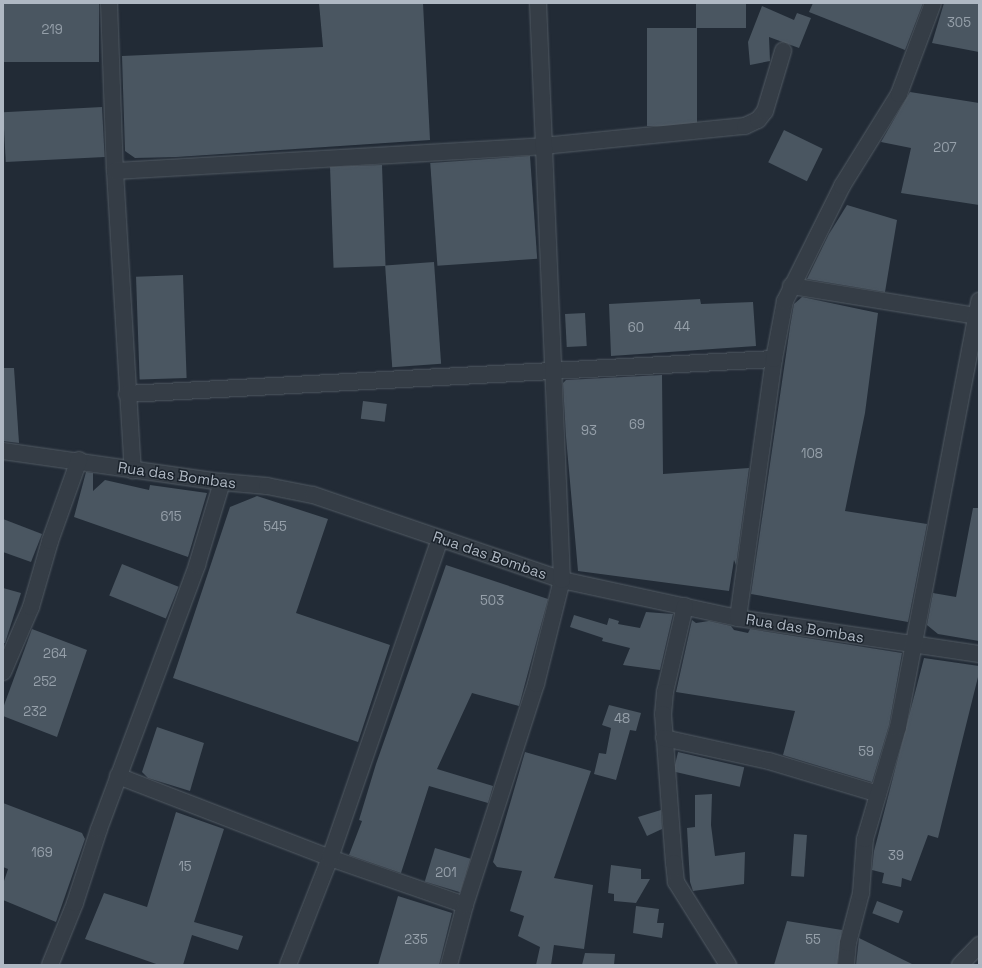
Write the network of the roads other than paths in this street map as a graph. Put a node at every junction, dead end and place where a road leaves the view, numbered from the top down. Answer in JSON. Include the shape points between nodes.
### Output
{"nodes":[{"id":1,"x":109,"y":3,"type":"edge"},
{"id":2,"x":538,"y":3,"type":"edge"},
{"id":3,"x":934,"y":3,"type":"edge"},
{"id":4,"x":783,"y":51,"type":"dead end"},
{"id":5,"x":543,"y":146,"type":"junction"},
{"id":6,"x":115,"y":171,"type":"junction"},
{"id":7,"x":792,"y":286,"type":"junction"},
{"id":8,"x":978,"y":308,"type":"edge"},
{"id":9,"x":774,"y":359,"type":"junction"},
{"id":10,"x":554,"y":371,"type":"junction"},
{"id":11,"x":127,"y":394,"type":"junction"},
{"id":12,"x":3,"y":452,"type":"edge"},
{"id":13,"x":79,"y":460,"type":"junction"},
{"id":14,"x":133,"y":470,"type":"junction"},
{"id":15,"x":222,"y":482,"type":"junction"},
{"id":16,"x":440,"y":538,"type":"junction"},
{"id":17,"x":562,"y":580,"type":"junction"},
{"id":18,"x":685,"y":606,"type":"junction"},
{"id":19,"x":738,"y":618,"type":"junction"},
{"id":20,"x":915,"y":644,"type":"junction"},
{"id":21,"x":979,"y":654,"type":"edge"},
{"id":22,"x":3,"y":672,"type":"edge"},
{"id":23,"x":664,"y":738,"type":"junction"},
{"id":24,"x":118,"y":776,"type":"junction"},
{"id":25,"x":878,"y":794,"type":"junction"},
{"id":26,"x":330,"y":858,"type":"junction"},
{"id":27,"x":465,"y":905,"type":"junction"},
{"id":28,"x":979,"y":945,"type":"edge"},
{"id":29,"x":50,"y":965,"type":"edge"},
{"id":30,"x":288,"y":965,"type":"edge"},
{"id":31,"x":449,"y":965,"type":"edge"},
{"id":32,"x":728,"y":965,"type":"edge"},
{"id":33,"x":846,"y":965,"type":"edge"},
{"id":34,"x":960,"y":965,"type":"edge"}],
"edges":[{"from":1,"to":6,"type":"street"},
{"from":2,"to":5,"type":"street"},
{"from":3,"to":7,"type":"street","via":[[899,94],[842,186]]},
{"from":4,"to":5,"type":"street","via":[[765,111],[758,120],[745,126]]},
{"from":5,"to":6,"type":"street"},
{"from":5,"to":10,"type":"street"},
{"from":6,"to":11,"type":"street"},
{"from":7,"to":8,"type":"street"},
{"from":7,"to":9,"type":"street","via":[[784,307]]},
{"from":8,"to":20,"type":"street"},
{"from":9,"to":10,"type":"street"},
{"from":9,"to":19,"type":"street"},
{"from":10,"to":11,"type":"street"},
{"from":10,"to":17,"type":"street"},
{"from":11,"to":14,"type":"street"},
{"from":12,"to":13,"type":"street","name":"Rua das Bombas"},
{"from":13,"to":14,"type":"street","name":"Rua das Bombas"},
{"from":13,"to":22,"type":"street","via":[[50,541],[31,607]]},
{"from":14,"to":15,"type":"street","name":"Rua das Bombas"},
{"from":15,"to":16,"type":"street","name":"Rua das Bombas","via":[[267,486],[313,495]]},
{"from":15,"to":24,"type":"street","via":[[197,565]]},
{"from":16,"to":17,"type":"street","name":"Rua das Bombas"},
{"from":16,"to":26,"type":"street"},
{"from":17,"to":18,"type":"street","name":"Rua das Bombas"},
{"from":17,"to":27,"type":"street","via":[[534,692]]},
{"from":18,"to":19,"type":"street","name":"Rua das Bombas"},
{"from":18,"to":23,"type":"street","via":[[665,692]]},
{"from":19,"to":20,"type":"street","name":"Rua das Bombas"},
{"from":20,"to":21,"type":"street","name":"Rua das Bombas"},
{"from":20,"to":25,"type":"street","via":[[898,728]]},
{"from":23,"to":25,"type":"street","via":[[769,761]]},
{"from":23,"to":32,"type":"street","via":[[676,882]]},
{"from":24,"to":26,"type":"street"},
{"from":24,"to":29,"type":"street","via":[[75,903]]},
{"from":25,"to":33,"type":"street","via":[[865,839],[861,893],[848,943]]},
{"from":26,"to":27,"type":"street"},
{"from":26,"to":30,"type":"street"},
{"from":27,"to":31,"type":"street"},
{"from":28,"to":34,"type":"street"}]}
